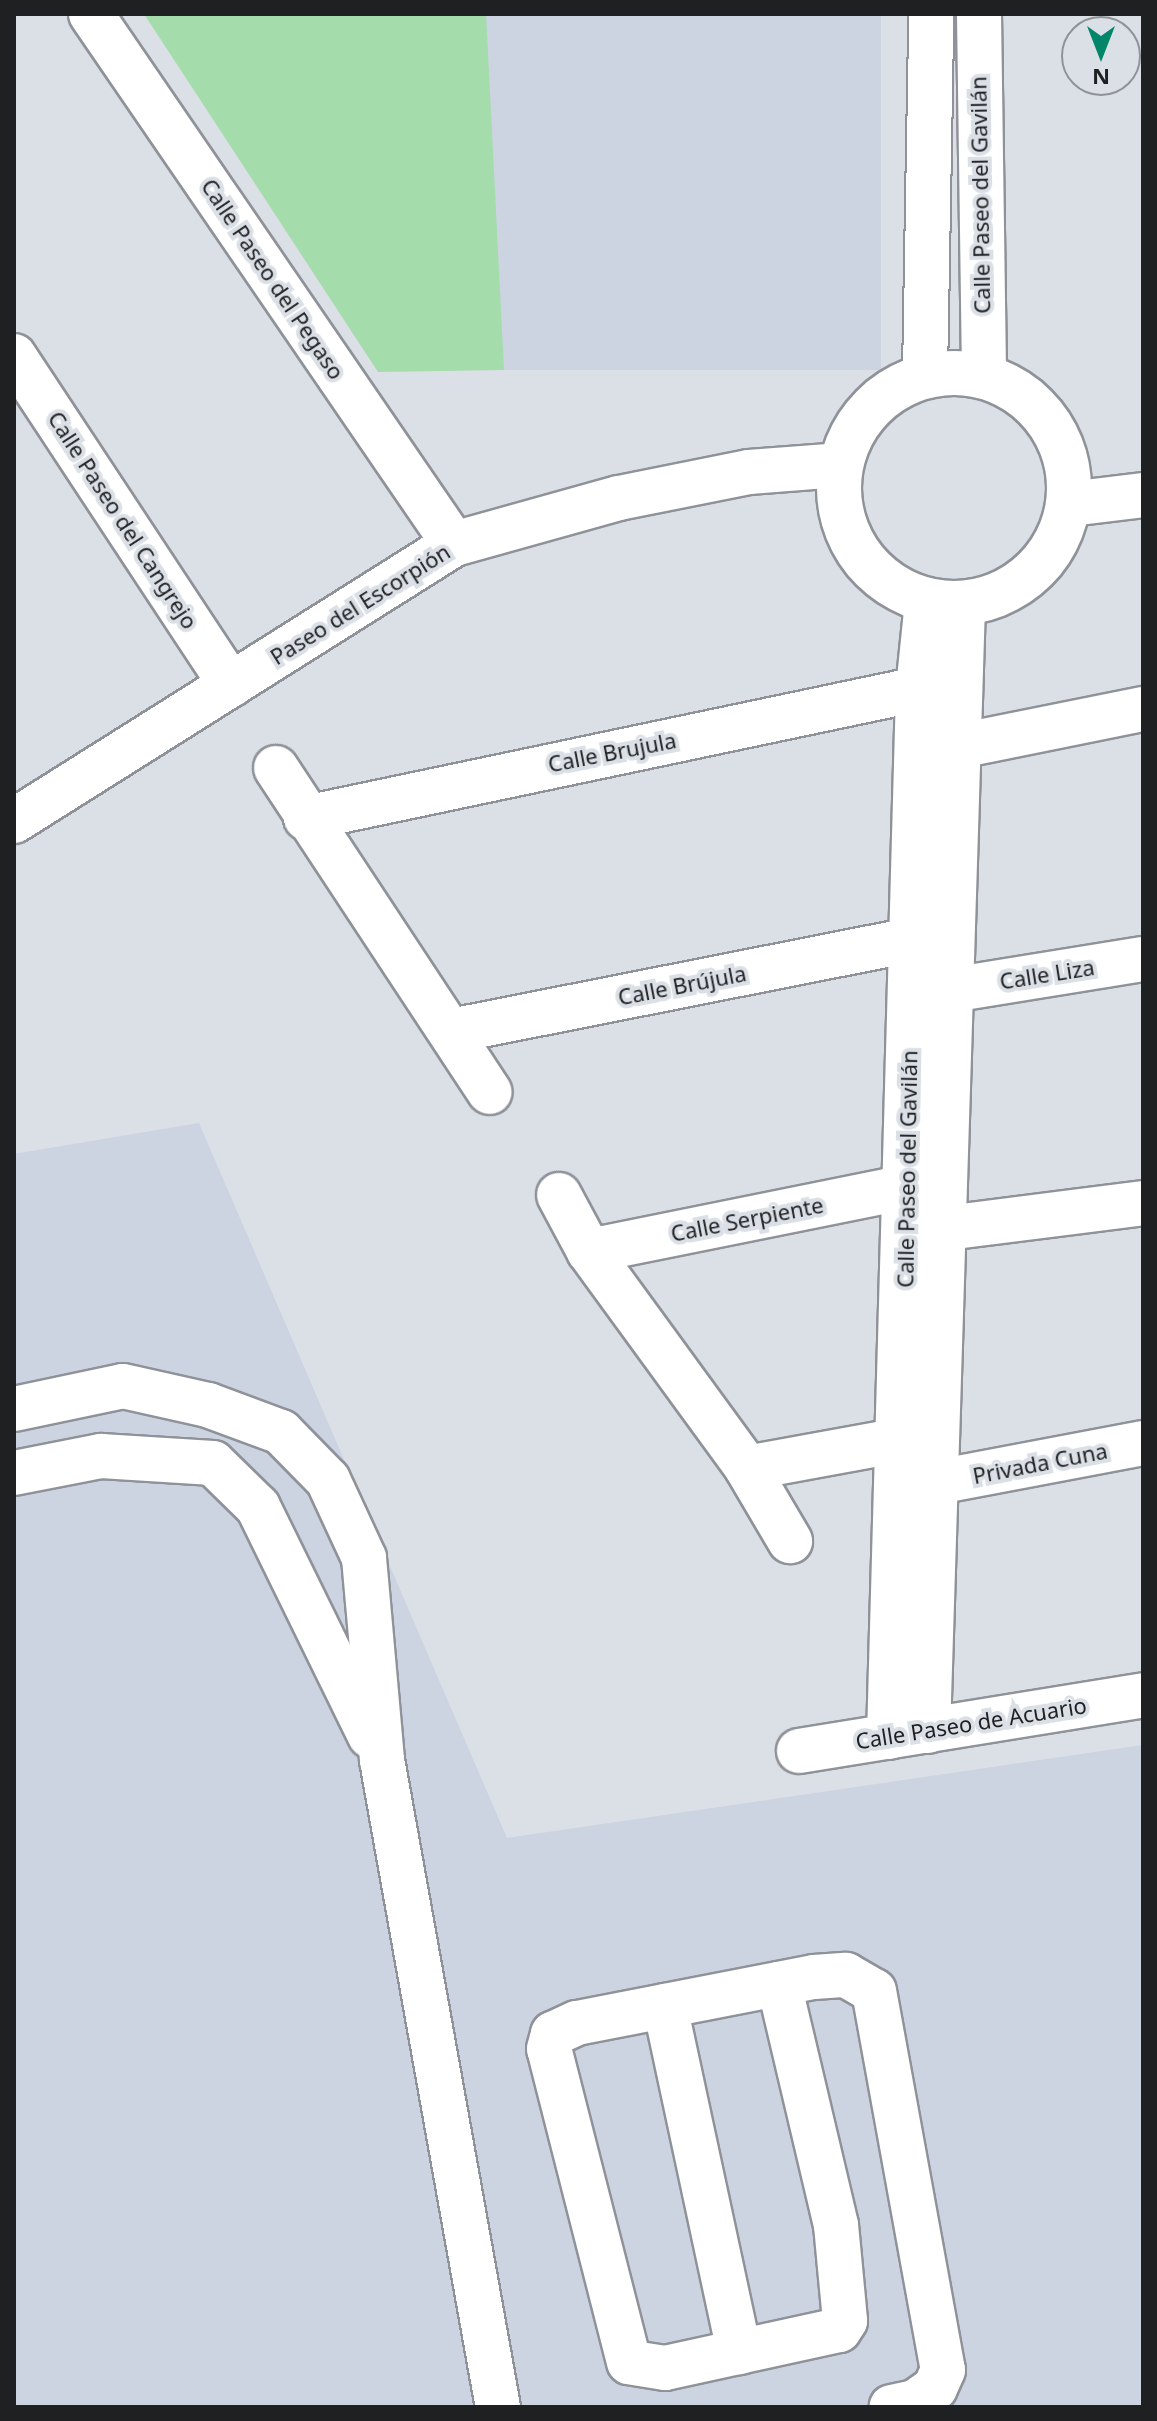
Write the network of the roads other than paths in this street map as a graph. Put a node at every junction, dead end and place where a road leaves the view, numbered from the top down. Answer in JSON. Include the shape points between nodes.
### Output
{"nodes":[{"id":1,"x":91,"y":14,"type":"edge"},
{"id":2,"x":931,"y":14,"type":"edge"},
{"id":3,"x":979,"y":14,"type":"edge"},
{"id":4,"x":14,"y":356,"type":"edge"},
{"id":5,"x":925,"y":375,"type":"junction"},
{"id":6,"x":984,"y":376,"type":"junction"},
{"id":7,"x":839,"y":465,"type":"junction"},
{"id":8,"x":1143,"y":495,"type":"edge"},
{"id":9,"x":1070,"y":504,"type":"junction"},
{"id":10,"x":454,"y":544,"type":"junction"},
{"id":11,"x":945,"y":603,"type":"junction"},
{"id":12,"x":231,"y":685,"type":"junction"},
{"id":13,"x":918,"y":689,"type":"junction"},
{"id":14,"x":1143,"y":709,"type":"edge"},
{"id":15,"x":959,"y":746,"type":"junction"},
{"id":16,"x":276,"y":768,"type":"dead end"},
{"id":17,"x":16,"y":814,"type":"edge"},
{"id":18,"x":306,"y":818,"type":"junction"},
{"id":19,"x":914,"y":939,"type":"junction"},
{"id":20,"x":1143,"y":959,"type":"edge"},
{"id":21,"x":951,"y":990,"type":"junction"},
{"id":22,"x":451,"y":1031,"type":"junction"},
{"id":23,"x":490,"y":1092,"type":"dead end"},
{"id":24,"x":906,"y":1187,"type":"junction"},
{"id":25,"x":559,"y":1195,"type":"dead end"},
{"id":26,"x":1143,"y":1203,"type":"edge"},
{"id":27,"x":925,"y":1232,"type":"junction"},
{"id":28,"x":589,"y":1251,"type":"junction"},
{"id":29,"x":14,"y":1409,"type":"edge"},
{"id":30,"x":899,"y":1440,"type":"junction"},
{"id":31,"x":1143,"y":1443,"type":"edge"},
{"id":32,"x":747,"y":1468,"type":"junction"},
{"id":33,"x":14,"y":1473,"type":"edge"},
{"id":34,"x":937,"y":1482,"type":"junction"},
{"id":35,"x":790,"y":1541,"type":"dead end"},
{"id":36,"x":1143,"y":1695,"type":"edge"},
{"id":37,"x":909,"y":1734,"type":"junction"},
{"id":38,"x":799,"y":1751,"type":"dead end"},
{"id":39,"x":382,"y":1760,"type":"junction"},
{"id":40,"x":779,"y":1984,"type":"junction"},
{"id":41,"x":665,"y":2006,"type":"junction"},
{"id":42,"x":739,"y":2352,"type":"junction"},
{"id":43,"x":498,"y":2407,"type":"edge"},
{"id":44,"x":892,"y":2407,"type":"edge"}],
"edges":[{"from":1,"to":10,"type":"street","name":"Calle Paseo del Pegaso"},
{"from":2,"to":5,"type":"street"},
{"from":3,"to":6,"type":"street","name":"Calle Paseo del Gavilán"},
{"from":4,"to":12,"type":"street","name":"Calle Paseo del Cangrejo"},
{"from":5,"to":6,"type":"street"},
{"from":5,"to":7,"type":"street","via":[[869,408]]},
{"from":6,"to":9,"type":"street","via":[[1032,401],[1055,430],[1069,466]]},
{"from":7,"to":10,"type":"street","name":"Paseo del Escorpión","via":[[749,472],[619,498]]},
{"from":7,"to":11,"type":"street","via":[[842,524],[875,574]]},
{"from":8,"to":9,"type":"street"},
{"from":9,"to":11,"type":"street","via":[[1055,547],[1025,581]]},
{"from":10,"to":12,"type":"street","name":"Paseo del Escorpión"},
{"from":11,"to":13,"type":"street","name":"Calle Paseo del Gavilán"},
{"from":11,"to":15,"type":"street","name":"Calle Paseo del Gavilán"},
{"from":12,"to":17,"type":"street","name":"Paseo del Escorpión"},
{"from":13,"to":18,"type":"street","name":"Calle Brujula"},
{"from":13,"to":19,"type":"street","name":"Calle Paseo del Gavilán"},
{"from":14,"to":15,"type":"street"},
{"from":15,"to":21,"type":"street","name":"Calle Paseo del Gavilán"},
{"from":16,"to":18,"type":"street"},
{"from":18,"to":22,"type":"street"},
{"from":19,"to":22,"type":"street","name":"Calle Brújula"},
{"from":19,"to":24,"type":"street","name":"Calle Paseo del Gavilán"},
{"from":20,"to":21,"type":"street","name":"Calle Liza"},
{"from":21,"to":27,"type":"street","name":"Calle Paseo del Gavilán"},
{"from":22,"to":23,"type":"street"},
{"from":24,"to":27,"type":"street","name":"Calle Paseo del Gavilán"},
{"from":24,"to":28,"type":"street","name":"Calle Serpiente"},
{"from":25,"to":28,"type":"street"},
{"from":26,"to":27,"type":"street"},
{"from":27,"to":30,"type":"street","name":"Calle Paseo del Gavilán"},
{"from":27,"to":34,"type":"street","name":"Calle Paseo del Gavilán"},
{"from":28,"to":32,"type":"street"},
{"from":29,"to":39,"type":"street","via":[[123,1386],[208,1405],[281,1432],[328,1480],[364,1558]]},
{"from":30,"to":32,"type":"street"},
{"from":30,"to":37,"type":"street","name":"Calle Paseo del Gavilán"},
{"from":31,"to":34,"type":"street","name":"Privada Cuna"},
{"from":32,"to":35,"type":"street"},
{"from":33,"to":39,"type":"street","via":[[101,1456],[213,1463],[258,1507]]},
{"from":34,"to":37,"type":"street","name":"Calle Paseo del Gavilán"},
{"from":36,"to":37,"type":"street","name":"Calle Paseo de Acuario"},
{"from":37,"to":38,"type":"street","name":"Calle Paseo de Acuario"},
{"from":39,"to":43,"type":"street"},
{"from":40,"to":41,"type":"street"},
{"from":40,"to":42,"type":"street","via":[[836,2225],[847,2311],[839,2330]]},
{"from":40,"to":44,"type":"street","via":[[846,1975],[874,1991],[943,2370],[935,2388],[915,2402]]},
{"from":41,"to":42,"type":"street"},
{"from":41,"to":42,"type":"street","via":[[565,2027],[553,2034],[549,2049],[629,2362],[651,2369]]}]}
